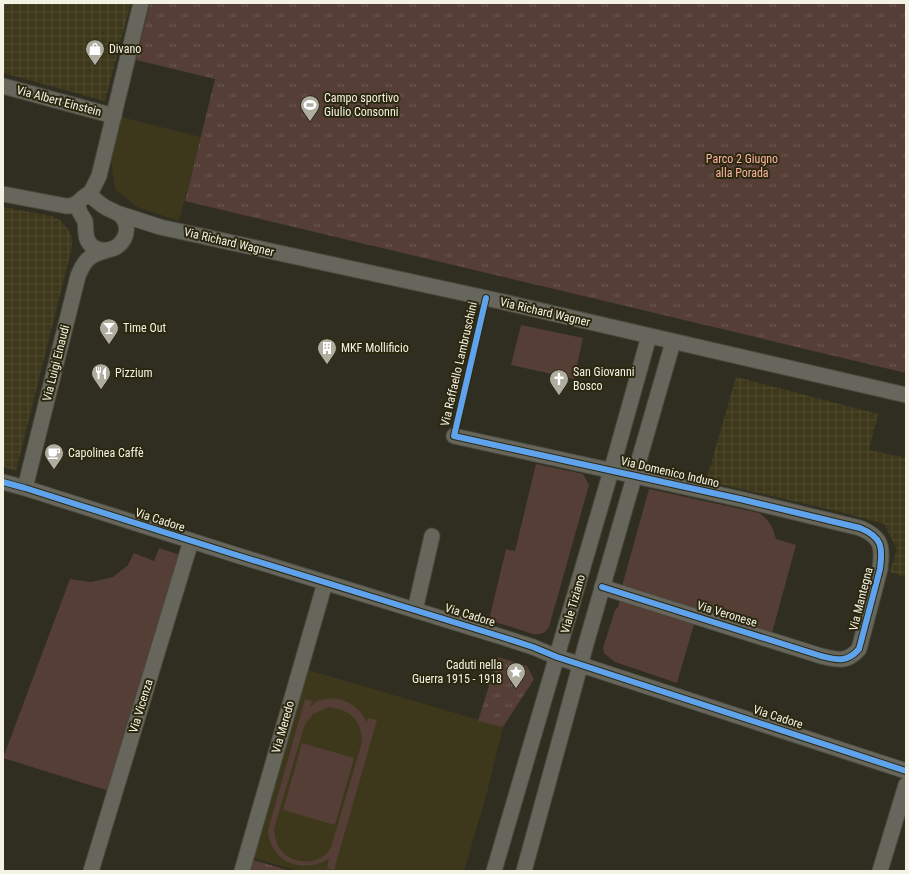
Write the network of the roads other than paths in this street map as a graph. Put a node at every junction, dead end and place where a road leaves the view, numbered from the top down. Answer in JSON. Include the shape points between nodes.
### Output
{"nodes":[{"id":1,"x":141,"y":3,"type":"edge"},
{"id":2,"x":3,"y":86,"type":"edge"},
{"id":3,"x":114,"y":116,"type":"junction"},
{"id":4,"x":99,"y":176,"type":"junction"},
{"id":5,"x":3,"y":194,"type":"edge"},
{"id":6,"x":82,"y":200,"type":"junction"},
{"id":7,"x":117,"y":213,"type":"junction"},
{"id":8,"x":160,"y":227,"type":"junction"},
{"id":9,"x":121,"y":243,"type":"junction"},
{"id":10,"x":105,"y":251,"type":"junction"},
{"id":11,"x":649,"y":336,"type":"junction"},
{"id":12,"x":673,"y":342,"type":"junction"},
{"id":13,"x":906,"y":395,"type":"edge"},
{"id":14,"x":454,"y":436,"type":"dead end"},
{"id":15,"x":612,"y":470,"type":"junction"},
{"id":16,"x":634,"y":476,"type":"junction"},
{"id":17,"x":3,"y":482,"type":"edge"},
{"id":18,"x":25,"y":488,"type":"junction"},
{"id":19,"x":432,"y":536,"type":"dead end"},
{"id":20,"x":877,"y":538,"type":"joint"},
{"id":21,"x":191,"y":541,"type":"junction"},
{"id":22,"x":325,"y":583,"type":"junction"},
{"id":23,"x":602,"y":587,"type":"junction"},
{"id":24,"x":415,"y":610,"type":"junction"},
{"id":25,"x":557,"y":657,"type":"junction"},
{"id":26,"x":845,"y":659,"type":"joint"},
{"id":27,"x":580,"y":664,"type":"junction"},
{"id":28,"x":906,"y":771,"type":"edge"},
{"id":29,"x":906,"y":785,"type":"edge"},
{"id":30,"x":91,"y":871,"type":"edge"},
{"id":31,"x":242,"y":871,"type":"edge"},
{"id":32,"x":494,"y":871,"type":"edge"},
{"id":33,"x":524,"y":871,"type":"edge"},
{"id":34,"x":880,"y":871,"type":"edge"}],
"edges":[{"from":1,"to":3,"type":"street"},
{"from":2,"to":3,"type":"street","name":"Via Albert Einstein"},
{"from":3,"to":4,"type":"street"},
{"from":4,"to":6,"type":"street","via":[[91,192]]},
{"from":4,"to":7,"type":"street","via":[[105,199],[110,208]]},
{"from":5,"to":6,"type":"street","via":[[66,206]]},
{"from":6,"to":7,"type":"street","name":"Via Richard Wagner","via":[[90,196]]},
{"from":6,"to":10,"type":"street","via":[[78,209],[85,221],[87,240],[92,247]]},
{"from":7,"to":8,"type":"street","name":"Via Richard Wagner"},
{"from":7,"to":9,"type":"street","via":[[124,220],[126,228],[125,238]]},
{"from":8,"to":9,"type":"street","name":"Via Richard Wagner","via":[[140,231]]},
{"from":8,"to":11,"type":"street","name":"Via Richard Wagner"},
{"from":9,"to":10,"type":"street","name":"Via Luigi Einaudi","via":[[116,248]]},
{"from":10,"to":18,"type":"street","name":"Via Luigi Einaudi","via":[[88,258],[78,276]]},
{"from":11,"to":12,"type":"street","name":"Via Richard Wagner"},
{"from":11,"to":15,"type":"street","name":"Viale Tiziano"},
{"from":12,"to":13,"type":"street","name":"Via Richard Wagner"},
{"from":12,"to":16,"type":"street","name":"Viale Tiziano"},
{"from":14,"to":15,"type":"street","name":"Via Domenico Induno"},
{"from":15,"to":16,"type":"street","name":"Via Domenico Induno"},
{"from":15,"to":25,"type":"street","name":"Viale Tiziano"},
{"from":16,"to":20,"type":"street","name":"Via Domenico Induno","via":[[860,528]]},
{"from":16,"to":23,"type":"street","name":"Viale Tiziano"},
{"from":17,"to":18,"type":"street","name":"Via Cadore"},
{"from":18,"to":21,"type":"street","name":"Via Cadore"},
{"from":19,"to":24,"type":"street"},
{"from":20,"to":26,"type":"street","name":"Via Mantegna","via":[[882,556],[866,626],[859,649],[853,656]]},
{"from":21,"to":22,"type":"street","name":"Via Cadore"},
{"from":21,"to":30,"type":"street","name":"Via Vicenza"},
{"from":22,"to":24,"type":"street","name":"Via Cadore"},
{"from":22,"to":31,"type":"street","name":"Via Meredo"},
{"from":23,"to":26,"type":"street","name":"Via Veronese","via":[[821,656]]},
{"from":23,"to":27,"type":"street","name":"Viale Tiziano"},
{"from":24,"to":25,"type":"street","name":"Via Cadore"},
{"from":25,"to":27,"type":"street","name":"Via Cadore"},
{"from":25,"to":32,"type":"street","name":"Viale Tiziano"},
{"from":27,"to":28,"type":"street","name":"Via Cadore"},
{"from":27,"to":33,"type":"street","name":"Viale Tiziano"},
{"from":29,"to":34,"type":"street"}]}
